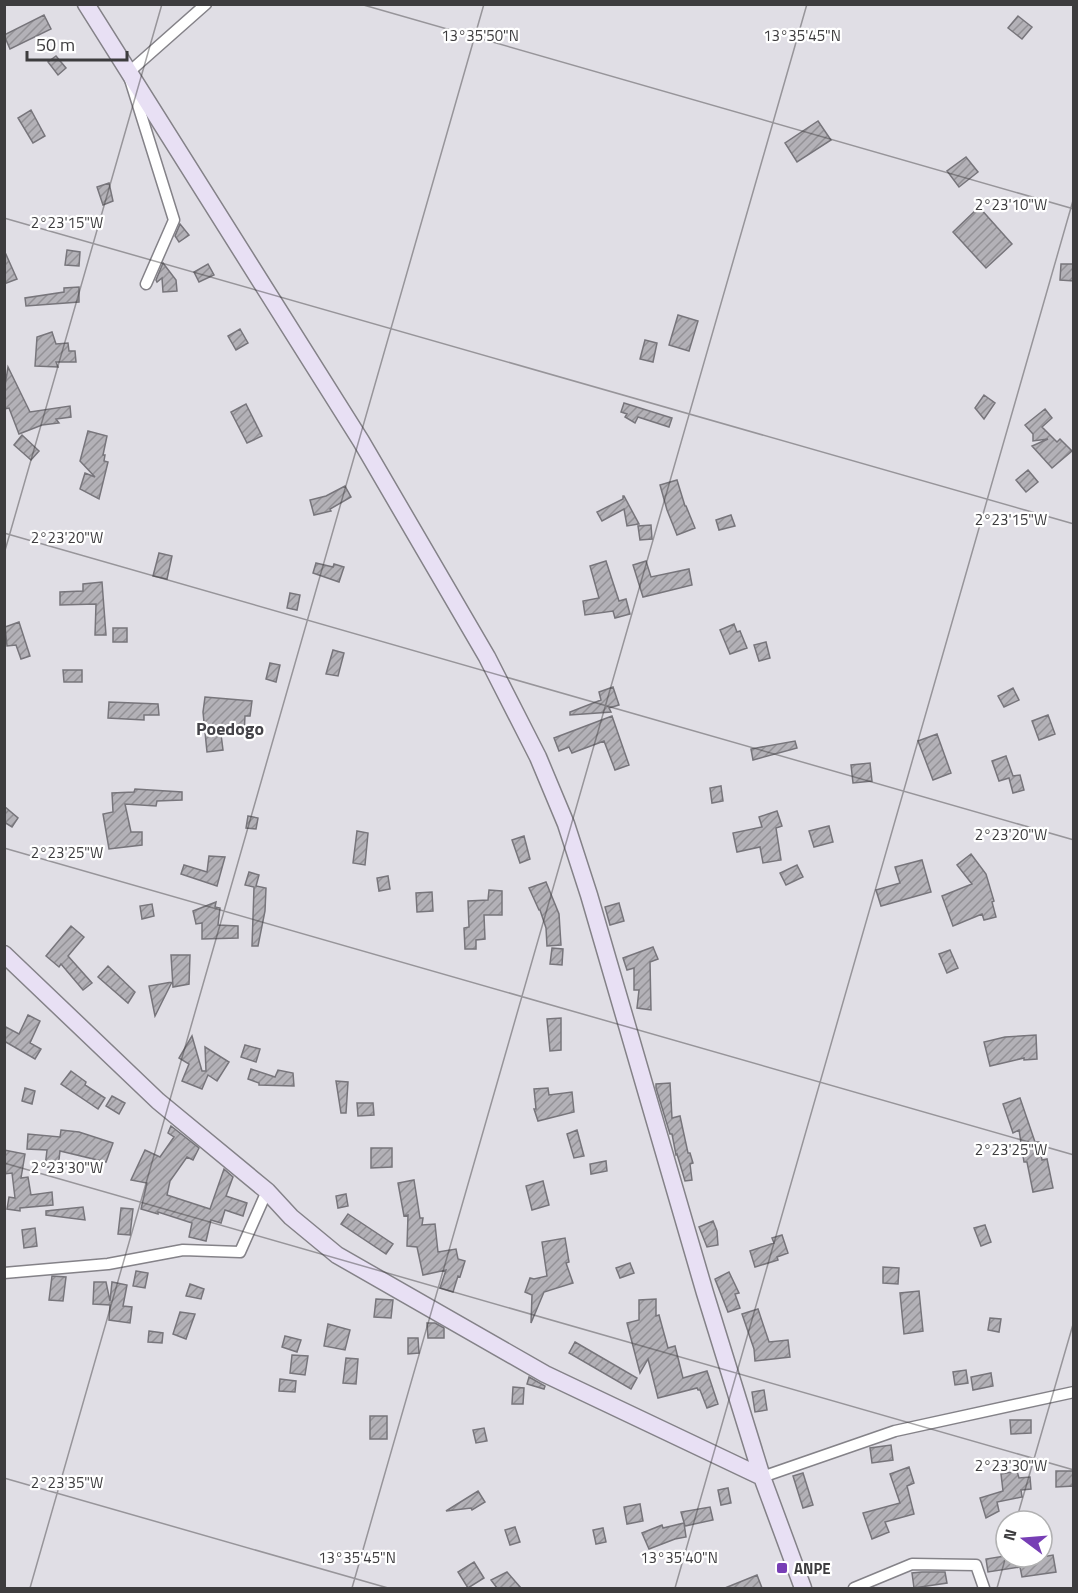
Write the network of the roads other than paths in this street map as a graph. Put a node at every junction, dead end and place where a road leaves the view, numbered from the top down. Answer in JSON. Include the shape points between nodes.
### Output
{"nodes":[{"id":1,"x":86,"y":4,"type":"edge"},
{"id":2,"x":206,"y":4,"type":"edge"},
{"id":3,"x":128,"y":73,"type":"junction"},
{"id":4,"x":146,"y":284,"type":"dead end"},
{"id":5,"x":4,"y":954,"type":"edge"},
{"id":6,"x":267,"y":1191,"type":"junction"},
{"id":7,"x":4,"y":1273,"type":"edge"},
{"id":8,"x":1074,"y":1392,"type":"edge"},
{"id":9,"x":762,"y":1477,"type":"junction"},
{"id":10,"x":803,"y":1588,"type":"edge"},
{"id":11,"x":854,"y":1588,"type":"edge"},
{"id":12,"x":984,"y":1588,"type":"edge"}],
"edges":[{"from":1,"to":3,"type":"main road"},
{"from":2,"to":3,"type":"street"},
{"from":3,"to":4,"type":"street","via":[[174,220]]},
{"from":3,"to":9,"type":"main road","via":[[361,441],[487,657],[538,757],[566,824],[589,895]]},
{"from":5,"to":6,"type":"main road","via":[[158,1101]]},
{"from":6,"to":7,"type":"street","via":[[240,1252],[183,1250],[108,1264]]},
{"from":6,"to":9,"type":"main road","via":[[337,1255],[545,1374]]},
{"from":8,"to":9,"type":"street","via":[[895,1431]]},
{"from":9,"to":10,"type":"main road"},
{"from":11,"to":12,"type":"street","via":[[912,1564],[976,1565]]}]}
